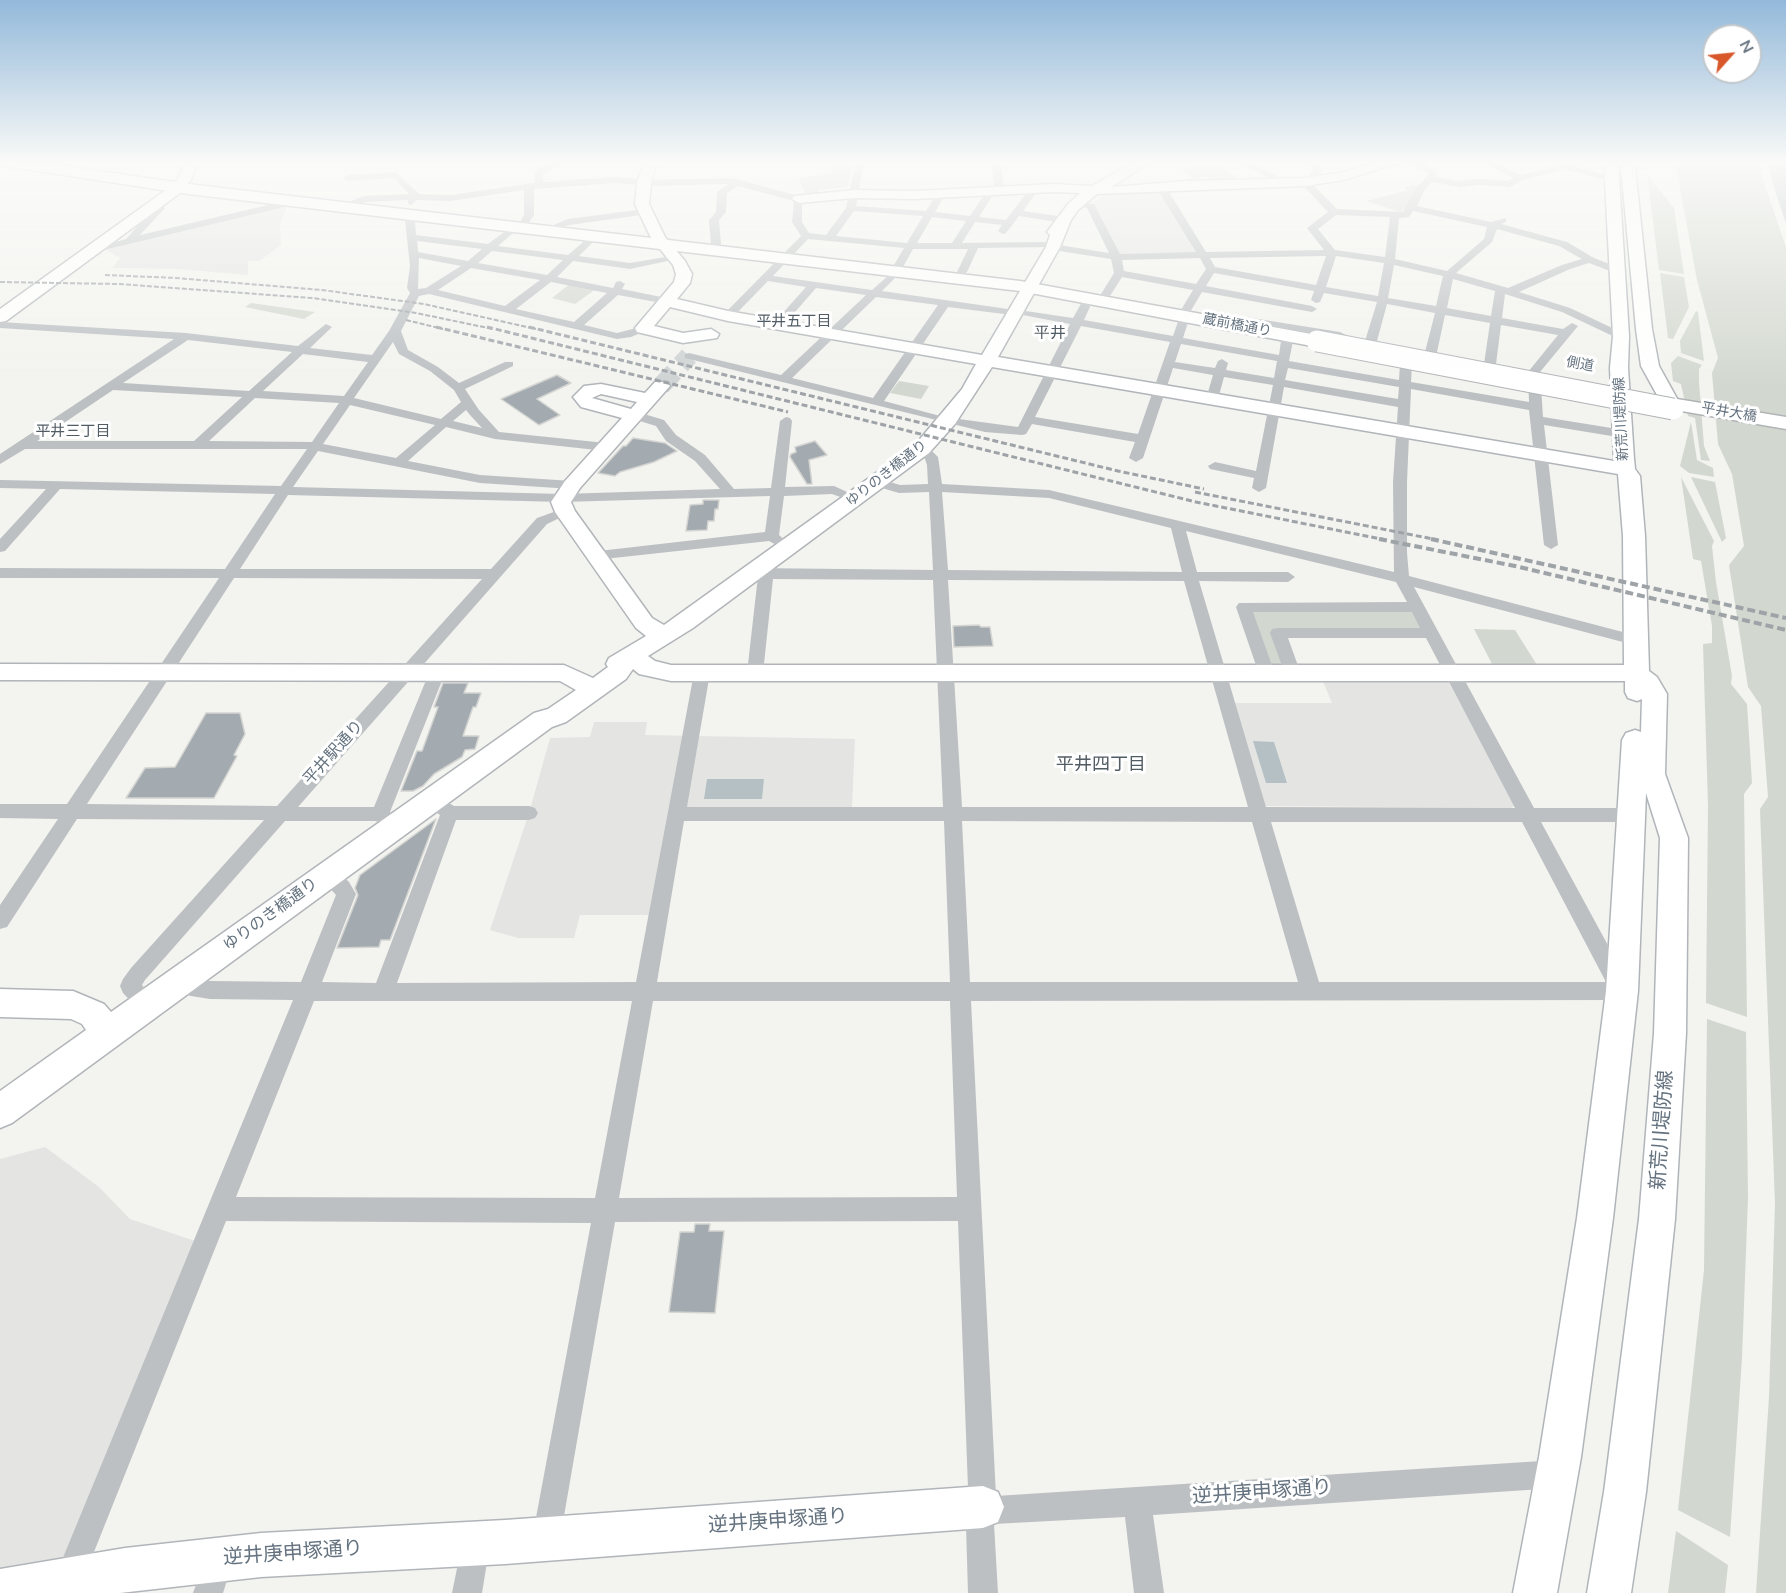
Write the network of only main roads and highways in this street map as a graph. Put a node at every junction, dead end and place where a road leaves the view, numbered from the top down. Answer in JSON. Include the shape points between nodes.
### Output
{"nodes":[{"id":1,"x":612,"y":236,"type":"edge"},
{"id":2,"x":633,"y":236,"type":"edge"},
{"id":3,"x":660,"y":240,"type":"junction"},
{"id":4,"x":787,"y":255,"type":"junction"},
{"id":5,"x":898,"y":268,"type":"junction"},
{"id":6,"x":1027,"y":283,"type":"junction"},
{"id":7,"x":1672,"y":406,"type":"junction"},
{"id":8,"x":1786,"y":423,"type":"edge"},
{"id":9,"x":1786,"y":429,"type":"edge"}],
"edges":[{"from":1,"to":3,"type":"main road","name":"蔵前橋通り"},
{"from":2,"to":3,"type":"main road","name":"蔵前橋通り"},
{"from":3,"to":4,"type":"main road","name":"蔵前橋通り"},
{"from":3,"to":4,"type":"main road","name":"蔵前橋通り"},
{"from":4,"to":5,"type":"main road","name":"蔵前橋通り"},
{"from":5,"to":6,"type":"main road","name":"蔵前橋通り"},
{"from":5,"to":6,"type":"main road","name":"蔵前橋通り","via":[[962,272]]},
{"from":6,"to":7,"type":"main road","name":"蔵前橋通り","bridge":true},
{"from":7,"to":8,"type":"main road","name":"平井大橋"},
{"from":7,"to":9,"type":"main road","name":"平井大橋"}]}
